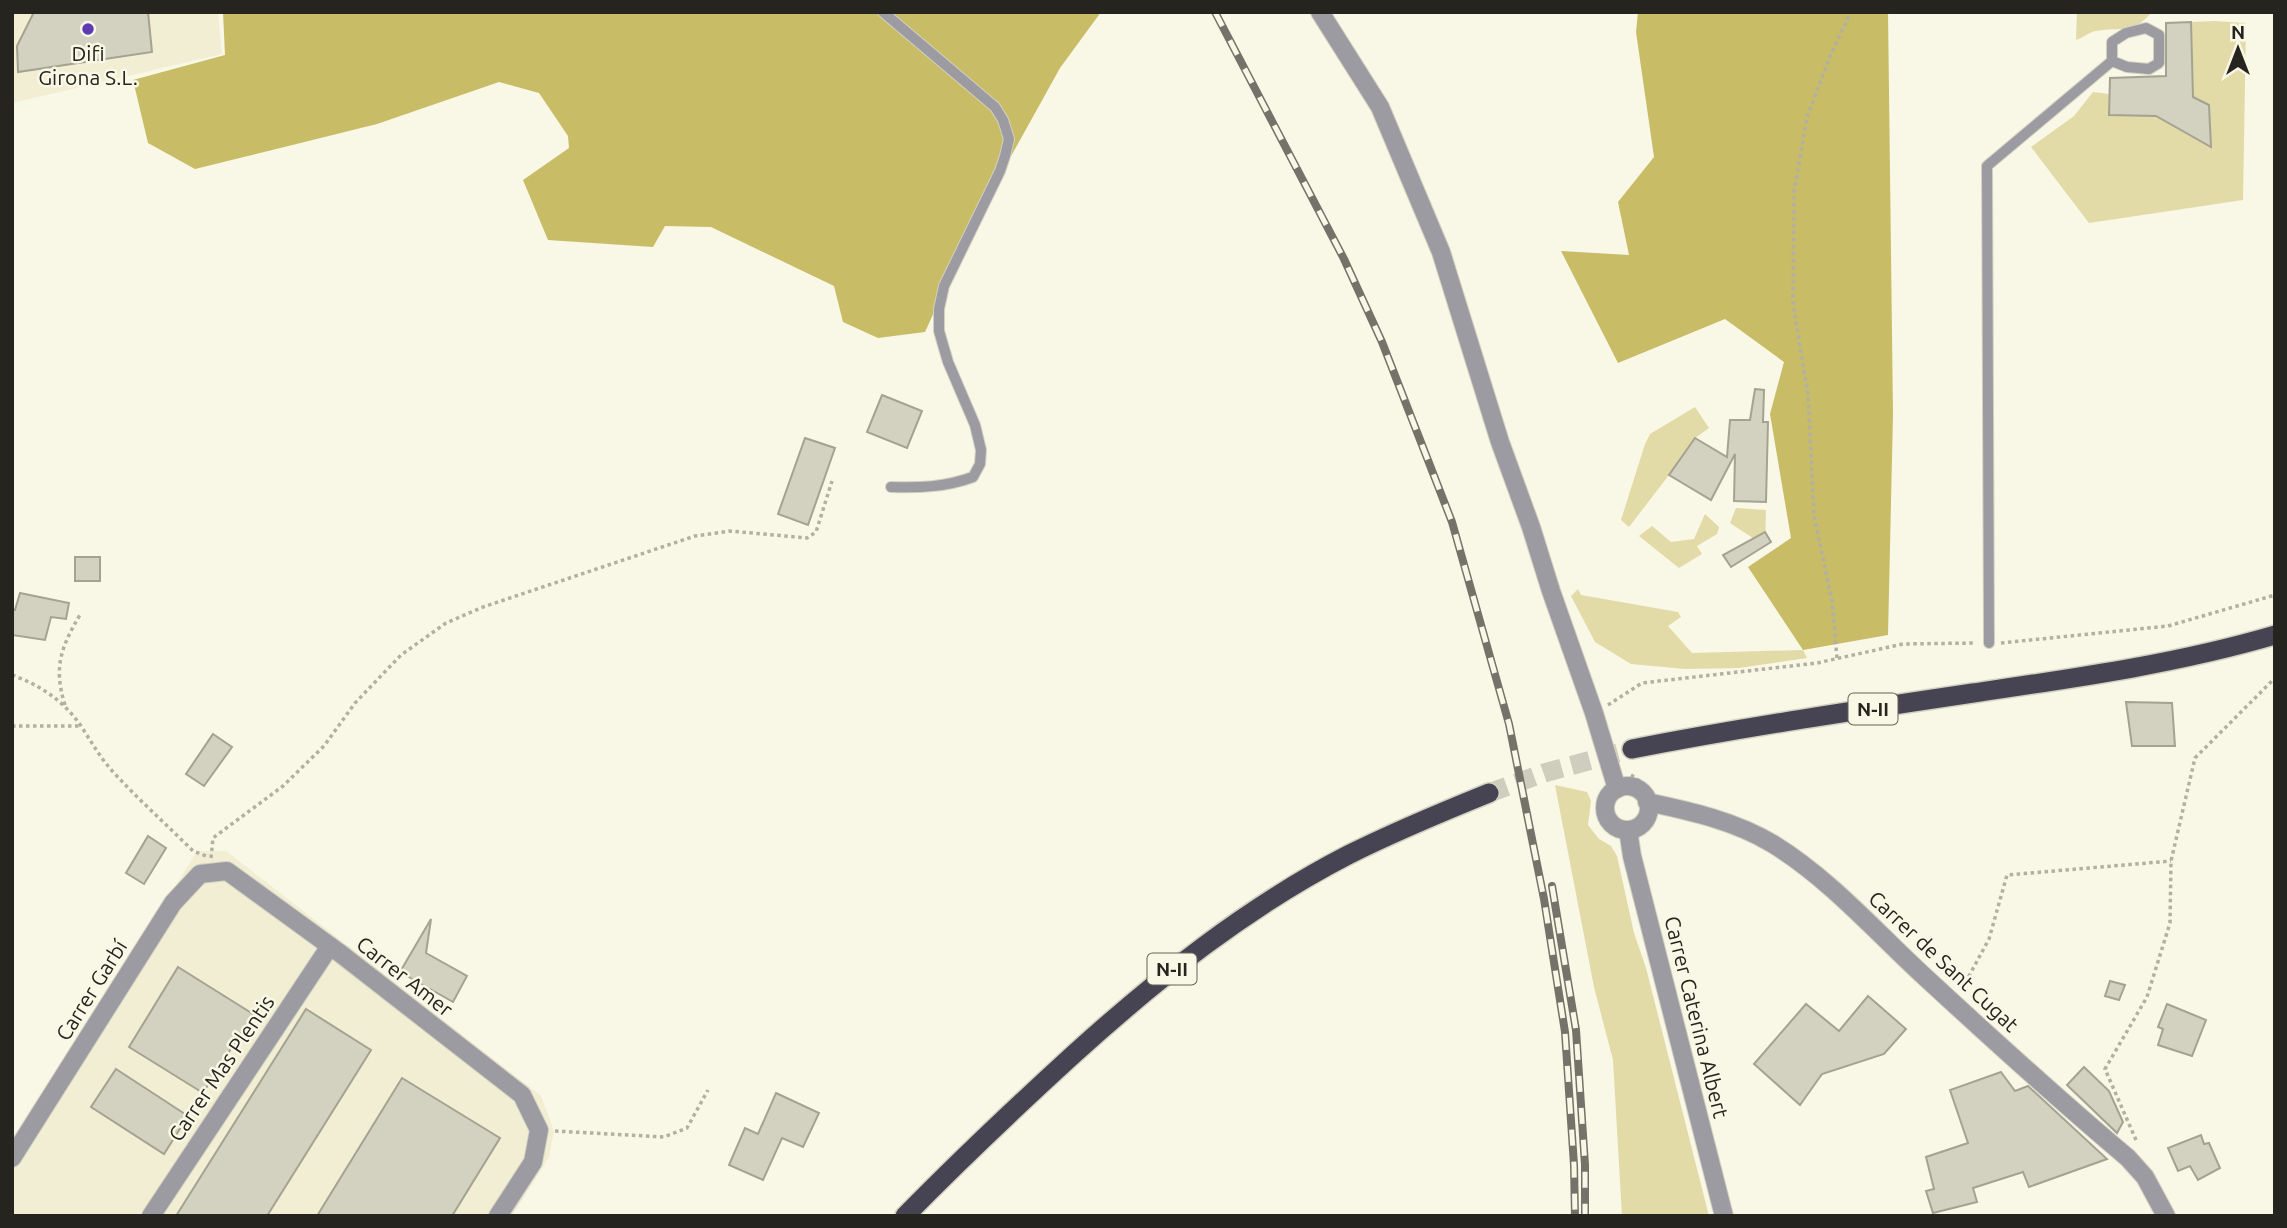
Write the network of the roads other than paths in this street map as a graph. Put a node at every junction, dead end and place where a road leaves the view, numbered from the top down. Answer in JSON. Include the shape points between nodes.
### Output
{"nodes":[{"id":1,"x":883,"y":12,"type":"edge"},
{"id":2,"x":1320,"y":12,"type":"edge"},
{"id":3,"x":2112,"y":61,"type":"junction"},
{"id":4,"x":891,"y":487,"type":"dead end"},
{"id":5,"x":2275,"y":635,"type":"edge"},
{"id":6,"x":1989,"y":643,"type":"road end"},
{"id":7,"x":1632,"y":749,"type":"tunnel mouth"},
{"id":8,"x":1617,"y":789,"type":"junction"},
{"id":9,"x":1489,"y":793,"type":"tunnel mouth"},
{"id":10,"x":1647,"y":802,"type":"junction"},
{"id":11,"x":1628,"y":830,"type":"junction"},
{"id":12,"x":216,"y":868,"type":"joint"},
{"id":13,"x":330,"y":946,"type":"junction"},
{"id":14,"x":12,"y":1158,"type":"edge"},
{"id":15,"x":151,"y":1216,"type":"edge"},
{"id":16,"x":498,"y":1216,"type":"edge"},
{"id":17,"x":905,"y":1216,"type":"edge"},
{"id":18,"x":1724,"y":1216,"type":"edge"},
{"id":19,"x":2166,"y":1216,"type":"edge"}],
"edges":[{"from":1,"to":4,"type":"lane","via":[[995,107],[1009,139],[1000,171],[944,286],[939,309],[939,331],[975,425],[980,464],[974,477],[954,484]]},
{"from":2,"to":8,"type":"street","via":[[1380,107],[1441,253]]},
{"from":3,"to":3,"type":"lane","via":[[2149,69],[2159,63],[2160,35],[2146,28],[2126,33],[2112,42]]},
{"from":3,"to":6,"type":"lane","via":[[1987,166]]},
{"from":5,"to":7,"type":"highway","number":"N-II","via":[[2114,673]]},
{"from":8,"to":10,"type":"street","via":[[1635,788]]},
{"from":8,"to":11,"type":"street","via":[[1606,802],[1605,814],[1616,827]]},
{"from":9,"to":17,"type":"highway","number":"N-II","via":[[1347,856],[1266,904],[1168,972],[1025,1099]]},
{"from":10,"to":11,"type":"street","via":[[1644,821]]},
{"from":10,"to":19,"type":"street","name":"Carrer de Sant Cugat","via":[[1699,813],[1771,842],[1802,864],[2128,1158],[2145,1177]]},
{"from":11,"to":18,"type":"street","name":"Carrer Caterina Albert"},
{"from":12,"to":13,"type":"street","name":"Carrer Amer"},
{"from":12,"to":14,"type":"street","name":"Carrer Garbí","via":[[200,874],[173,903]]},
{"from":13,"to":15,"type":"street","name":"Carrer Mas Plentis"},
{"from":13,"to":16,"type":"street","name":"Carrer Amer","via":[[522,1095],[539,1130],[533,1162]]}]}
